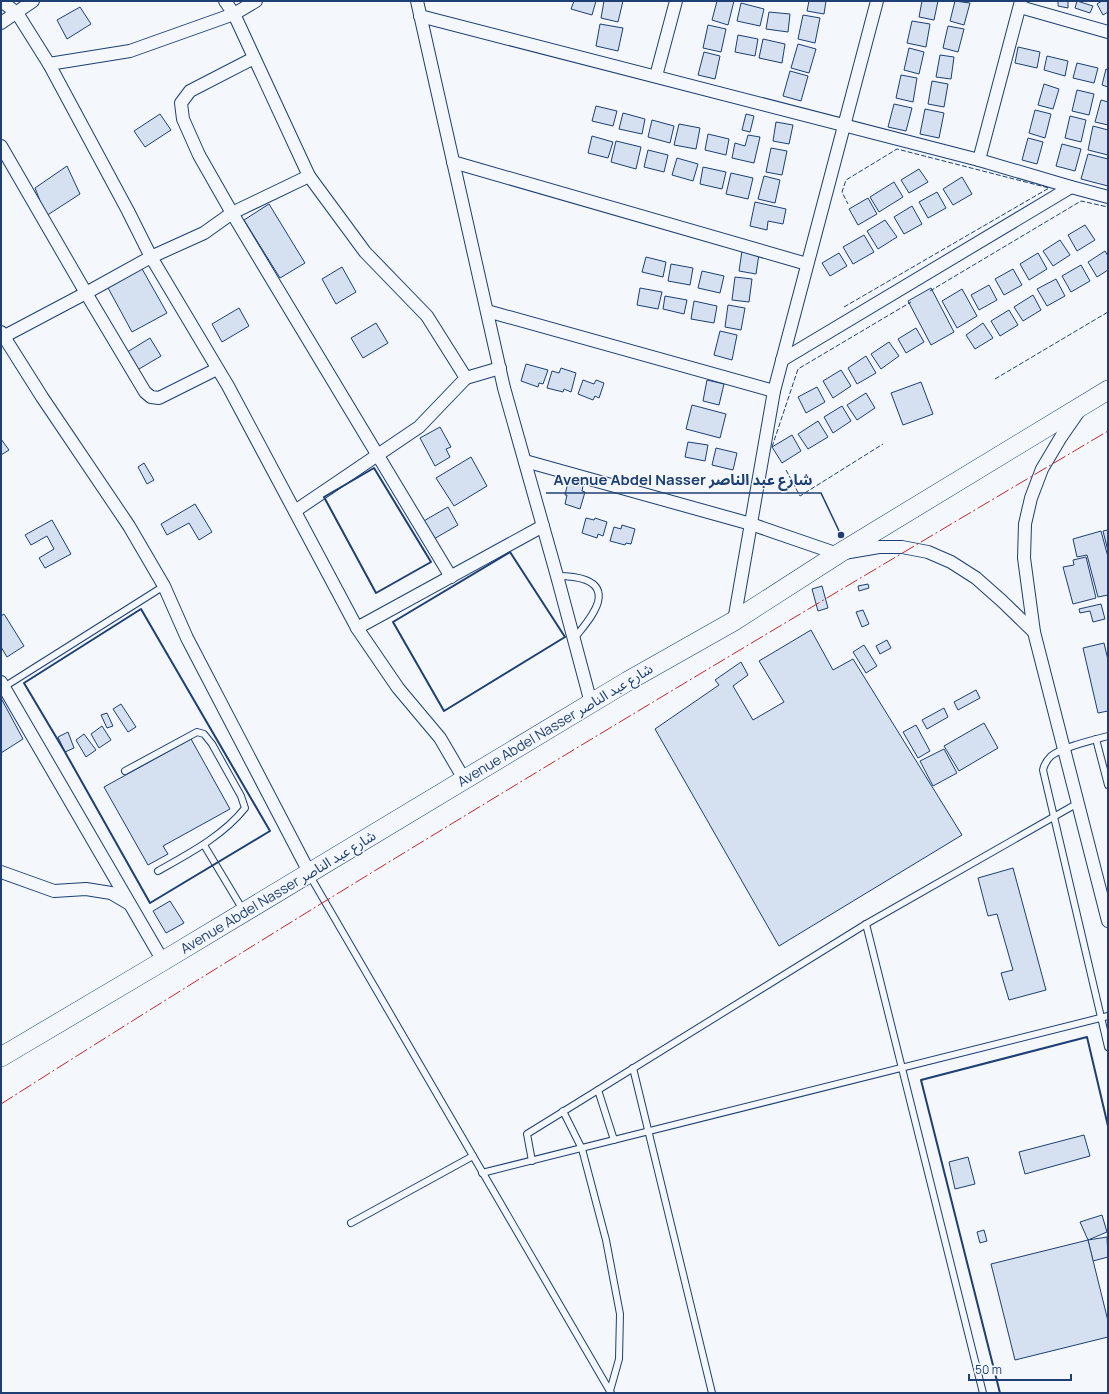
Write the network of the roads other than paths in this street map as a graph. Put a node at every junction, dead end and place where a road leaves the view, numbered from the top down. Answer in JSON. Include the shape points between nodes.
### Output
{"nodes":[{"id":1,"x":1,"y":1,"type":"edge"},
{"id":2,"x":34,"y":1,"type":"edge"},
{"id":3,"x":225,"y":1,"type":"edge"},
{"id":4,"x":256,"y":1,"type":"edge"},
{"id":5,"x":417,"y":1,"type":"edge"},
{"id":6,"x":676,"y":1,"type":"edge"},
{"id":7,"x":877,"y":1,"type":"edge"},
{"id":8,"x":1020,"y":4,"type":"edge"},
{"id":9,"x":17,"y":13,"type":"junction"},
{"id":10,"x":234,"y":14,"type":"junction"},
{"id":11,"x":420,"y":16,"type":"junction"},
{"id":12,"x":1,"y":23,"type":"edge"},
{"id":13,"x":1108,"y":32,"type":"edge"},
{"id":14,"x":254,"y":58,"type":"junction"},
{"id":15,"x":49,"y":64,"type":"junction"},
{"id":16,"x":656,"y":76,"type":"junction"},
{"id":17,"x":844,"y":125,"type":"junction"},
{"id":18,"x":1,"y":146,"type":"edge"},
{"id":19,"x":979,"y":160,"type":"junction"},
{"id":20,"x":453,"y":162,"type":"junction"},
{"id":21,"x":309,"y":176,"type":"junction"},
{"id":22,"x":1071,"y":188,"type":"junction"},
{"id":23,"x":1108,"y":197,"type":"edge"},
{"id":24,"x":232,"y":213,"type":"junction"},
{"id":25,"x":151,"y":257,"type":"junction"},
{"id":26,"x":807,"y":264,"type":"junction"},
{"id":27,"x":86,"y":293,"type":"junction"},
{"id":28,"x":487,"y":311,"type":"junction"},
{"id":29,"x":2,"y":336,"type":"edge"},
{"id":30,"x":782,"y":360,"type":"junction"},
{"id":31,"x":500,"y":368,"type":"junction"},
{"id":32,"x":217,"y":369,"type":"junction"},
{"id":33,"x":466,"y":378,"type":"junction"},
{"id":34,"x":1108,"y":390,"type":"edge"},
{"id":35,"x":774,"y":391,"type":"junction"},
{"id":36,"x":1085,"y":404,"type":"junction"},
{"id":37,"x":377,"y":455,"type":"junction"},
{"id":38,"x":525,"y":461,"type":"junction"},
{"id":39,"x":295,"y":511,"type":"junction"},
{"id":40,"x":751,"y":524,"type":"junction"},
{"id":41,"x":543,"y":526,"type":"junction"},
{"id":42,"x":838,"y":554,"type":"junction"},
{"id":43,"x":557,"y":576,"type":"junction"},
{"id":44,"x":451,"y":577,"type":"junction"},
{"id":45,"x":164,"y":586,"type":"junction"},
{"id":46,"x":734,"y":621,"type":"junction"},
{"id":47,"x":357,"y":628,"type":"junction"},
{"id":48,"x":1034,"y":632,"type":"junction"},
{"id":49,"x":574,"y":639,"type":"junction"},
{"id":50,"x":2,"y":684,"type":"edge"},
{"id":51,"x":591,"y":703,"type":"junction"},
{"id":52,"x":1108,"y":736,"type":"edge"},
{"id":53,"x":1096,"y":739,"type":"junction"},
{"id":54,"x":1064,"y":749,"type":"junction"},
{"id":55,"x":125,"y":771,"type":"dead end"},
{"id":56,"x":464,"y":779,"type":"junction"},
{"id":57,"x":1108,"y":785,"type":"edge"},
{"id":58,"x":1078,"y":803,"type":"junction"},
{"id":59,"x":1054,"y":816,"type":"junction"},
{"id":60,"x":204,"y":844,"type":"junction"},
{"id":61,"x":158,"y":871,"type":"dead end"},
{"id":62,"x":1,"y":872,"type":"edge"},
{"id":63,"x":309,"y":872,"type":"junction"},
{"id":64,"x":129,"y":903,"type":"junction"},
{"id":65,"x":244,"y":912,"type":"junction"},
{"id":66,"x":1108,"y":921,"type":"edge"},
{"id":67,"x":866,"y":924,"type":"junction"},
{"id":68,"x":163,"y":961,"type":"junction"},
{"id":69,"x":1108,"y":1016,"type":"edge"},
{"id":70,"x":1101,"y":1018,"type":"junction"},
{"id":71,"x":1108,"y":1047,"type":"edge"},
{"id":72,"x":1,"y":1056,"type":"edge"},
{"id":73,"x":633,"y":1068,"type":"junction"},
{"id":74,"x":902,"y":1068,"type":"junction"},
{"id":75,"x":598,"y":1090,"type":"junction"},
{"id":76,"x":563,"y":1111,"type":"junction"},
{"id":77,"x":648,"y":1132,"type":"junction"},
{"id":78,"x":614,"y":1140,"type":"junction"},
{"id":79,"x":582,"y":1149,"type":"junction"},
{"id":80,"x":473,"y":1156,"type":"junction"},
{"id":81,"x":532,"y":1161,"type":"junction"},
{"id":82,"x":482,"y":1173,"type":"junction"},
{"id":83,"x":351,"y":1223,"type":"dead end"},
{"id":84,"x":611,"y":1392,"type":"edge"},
{"id":85,"x":712,"y":1393,"type":"edge"},
{"id":86,"x":983,"y":1393,"type":"edge"}],
"edges":[{"from":1,"to":9,"type":"street"},
{"from":2,"to":9,"type":"street"},
{"from":3,"to":10,"type":"street"},
{"from":4,"to":10,"type":"street"},
{"from":5,"to":11,"type":"street"},
{"from":6,"to":16,"type":"street"},
{"from":7,"to":17,"type":"street"},
{"from":8,"to":13,"type":"street"},
{"from":8,"to":19,"type":"street"},
{"from":9,"to":12,"type":"street"},
{"from":9,"to":15,"type":"street"},
{"from":10,"to":14,"type":"street"},
{"from":10,"to":15,"type":"street","via":[[130,51]]},
{"from":11,"to":16,"type":"street"},
{"from":11,"to":20,"type":"street"},
{"from":14,"to":21,"type":"street"},
{"from":14,"to":24,"type":"street","via":[[190,91],[181,103],[183,119],[199,155]]},
{"from":15,"to":25,"type":"street"},
{"from":16,"to":17,"type":"street"},
{"from":17,"to":19,"type":"street"},
{"from":17,"to":26,"type":"street"},
{"from":18,"to":27,"type":"street"},
{"from":19,"to":22,"type":"street"},
{"from":20,"to":26,"type":"street"},
{"from":20,"to":28,"type":"street"},
{"from":21,"to":24,"type":"street"},
{"from":21,"to":33,"type":"street","via":[[365,252],[427,316]]},
{"from":22,"to":23,"type":"street"},
{"from":22,"to":30,"type":"street"},
{"from":24,"to":25,"type":"street","via":[[204,233]]},
{"from":24,"to":37,"type":"street"},
{"from":25,"to":27,"type":"street"},
{"from":25,"to":32,"type":"street"},
{"from":26,"to":30,"type":"street"},
{"from":27,"to":29,"type":"street"},
{"from":27,"to":32,"type":"street","via":[[151,398],[159,398]]},
{"from":28,"to":31,"type":"street"},
{"from":28,"to":35,"type":"street"},
{"from":29,"to":45,"type":"street","via":[[129,526]]},
{"from":30,"to":35,"type":"street"},
{"from":31,"to":33,"type":"street"},
{"from":31,"to":38,"type":"street"},
{"from":32,"to":39,"type":"street"},
{"from":33,"to":37,"type":"street","via":[[419,427]]},
{"from":34,"to":36,"type":"main road","name":"Avenue Abdel Nasser شارع عبد الناصر"},
{"from":35,"to":40,"type":"street"},
{"from":36,"to":42,"type":"main road","name":"Avenue Abdel Nasser شارع عبد الناصر"},
{"from":36,"to":48,"type":"street","via":[[1042,469],[1025,524],[1024,558]]},
{"from":37,"to":39,"type":"street"},
{"from":37,"to":44,"type":"street"},
{"from":38,"to":40,"type":"street"},
{"from":38,"to":41,"type":"street"},
{"from":39,"to":47,"type":"street"},
{"from":40,"to":42,"type":"street"},
{"from":40,"to":46,"type":"street"},
{"from":41,"to":43,"type":"street"},
{"from":41,"to":44,"type":"street"},
{"from":42,"to":46,"type":"main road","name":"Avenue Abdel Nasser شارع عبد الناصر"},
{"from":42,"to":48,"type":"street","via":[[879,547],[902,547],[928,552],[951,562],[976,578]]},
{"from":43,"to":49,"type":"street"},
{"from":43,"to":49,"type":"lane","via":[[581,578],[594,584],[597,592],[598,601],[593,612]]},
{"from":44,"to":47,"type":"street"},
{"from":45,"to":50,"type":"lane"},
{"from":45,"to":63,"type":"street","via":[[187,638]]},
{"from":46,"to":51,"type":"main road","name":"Avenue Abdel Nasser شارع عبد الناصر"},
{"from":47,"to":56,"type":"street","via":[[398,688],[440,738]]},
{"from":48,"to":54,"type":"street"},
{"from":49,"to":51,"type":"street"},
{"from":50,"to":64,"type":"street"},
{"from":51,"to":56,"type":"main road","name":"Avenue Abdel Nasser شارع عبد الناصر"},
{"from":52,"to":53,"type":"lane"},
{"from":53,"to":54,"type":"lane"},
{"from":53,"to":57,"type":"lane"},
{"from":54,"to":58,"type":"street"},
{"from":54,"to":59,"type":"lane","via":[[1051,756],[1043,770]]},
{"from":55,"to":60,"type":"lane","via":[[197,732],[204,734],[237,789],[245,808],[239,816]]},
{"from":56,"to":63,"type":"main road","name":"Avenue Abdel Nasser شارع عبد الناصر"},
{"from":58,"to":59,"type":"lane"},
{"from":58,"to":66,"type":"street"},
{"from":59,"to":67,"type":"lane"},
{"from":59,"to":70,"type":"lane"},
{"from":60,"to":61,"type":"lane"},
{"from":60,"to":65,"type":"lane"},
{"from":62,"to":64,"type":"street","via":[[54,891],[86,889],[111,893]]},
{"from":63,"to":65,"type":"main road","name":"Avenue Abdel Nasser شارع عبد الناصر"},
{"from":63,"to":80,"type":"lane"},
{"from":64,"to":68,"type":"street"},
{"from":65,"to":68,"type":"main road","name":"Avenue Abdel Nasser شارع عبد الناصر"},
{"from":67,"to":73,"type":"lane"},
{"from":67,"to":74,"type":"lane"},
{"from":68,"to":72,"type":"main road","name":"Avenue Abdel Nasser شارع عبد الناصر"},
{"from":69,"to":70,"type":"lane"},
{"from":70,"to":71,"type":"lane"},
{"from":70,"to":74,"type":"lane"},
{"from":73,"to":75,"type":"lane"},
{"from":73,"to":77,"type":"lane"},
{"from":74,"to":77,"type":"lane"},
{"from":74,"to":86,"type":"lane"},
{"from":75,"to":76,"type":"lane"},
{"from":75,"to":78,"type":"lane"},
{"from":76,"to":79,"type":"lane"},
{"from":76,"to":81,"type":"lane","via":[[527,1134]]},
{"from":77,"to":78,"type":"lane"},
{"from":77,"to":85,"type":"lane"},
{"from":78,"to":79,"type":"lane"},
{"from":79,"to":81,"type":"lane"},
{"from":79,"to":84,"type":"lane","via":[[606,1240],[620,1314],[619,1359]]},
{"from":80,"to":82,"type":"lane"},
{"from":80,"to":83,"type":"lane"},
{"from":81,"to":82,"type":"lane"},
{"from":82,"to":84,"type":"lane"}]}
